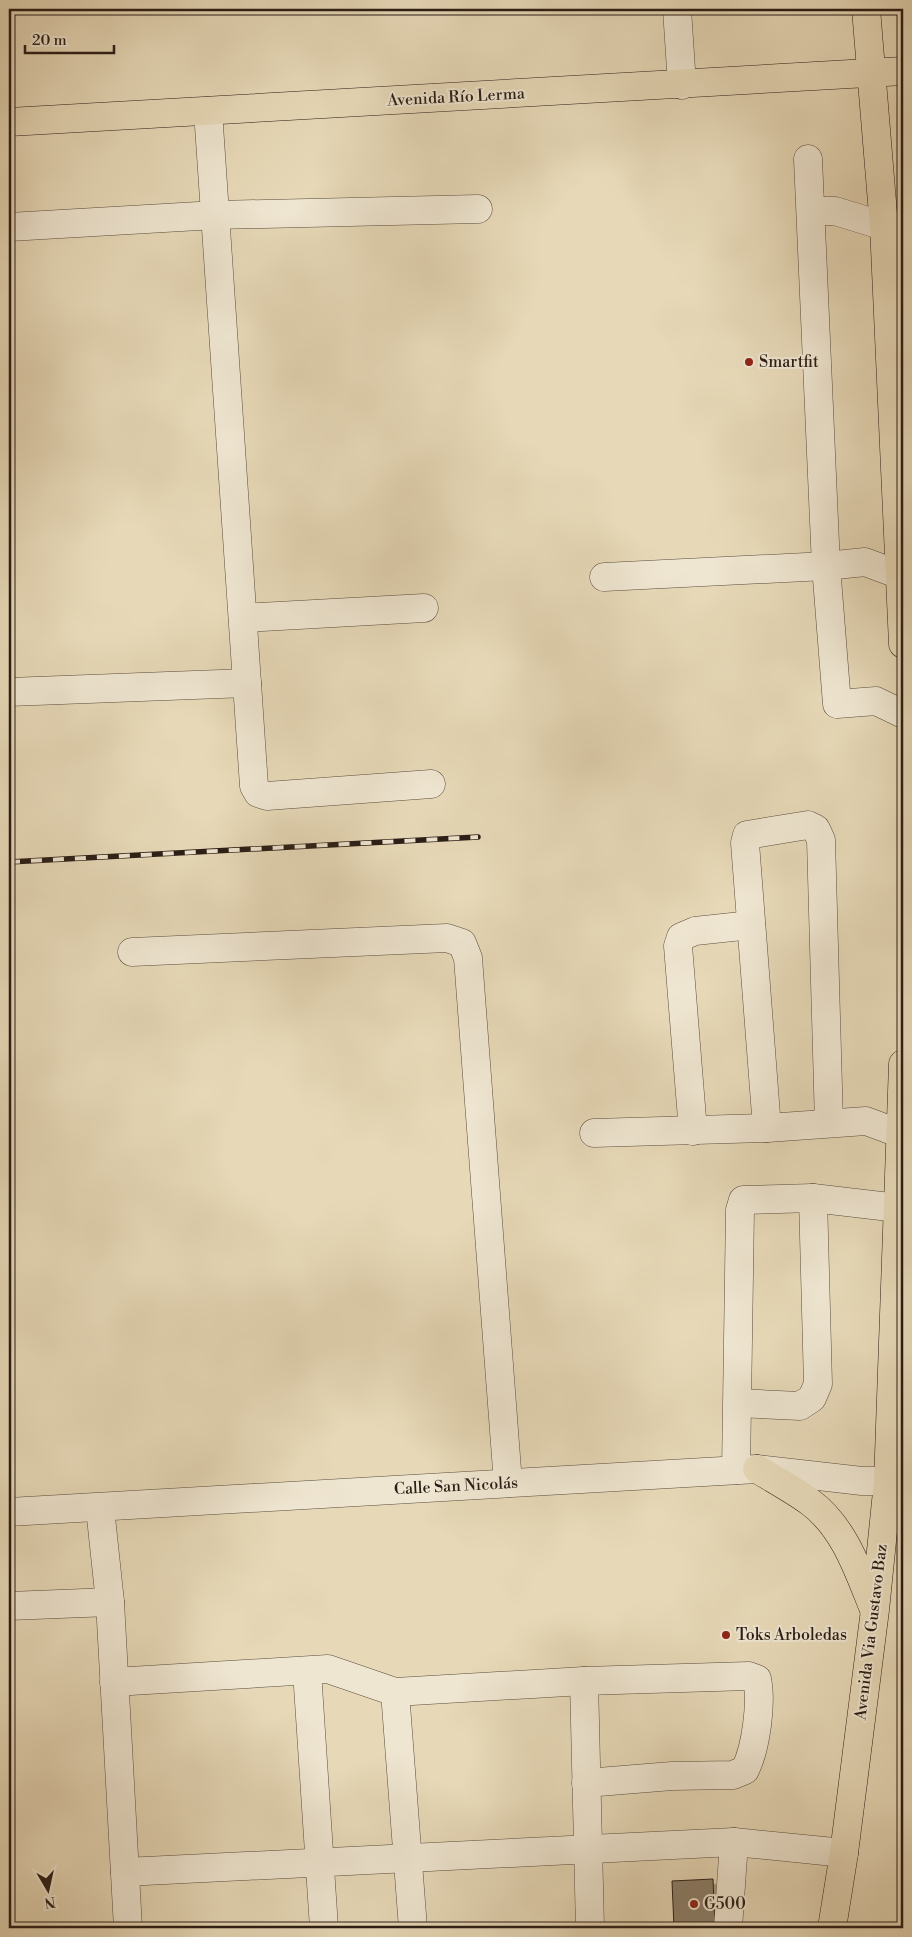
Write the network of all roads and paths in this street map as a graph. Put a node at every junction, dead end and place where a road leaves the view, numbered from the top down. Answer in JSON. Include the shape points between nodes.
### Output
{"nodes":[{"id":1,"x":677,"y":9,"type":"edge"},
{"id":2,"x":866,"y":9,"type":"edge"},
{"id":3,"x":903,"y":72,"type":"edge"},
{"id":4,"x":873,"y":74,"type":"junction"},
{"id":5,"x":682,"y":85,"type":"junction"},
{"id":6,"x":208,"y":111,"type":"junction"},
{"id":7,"x":9,"y":122,"type":"edge"},
{"id":8,"x":808,"y":159,"type":"dead end"},
{"id":9,"x":478,"y":209,"type":"dead end"},
{"id":10,"x":812,"y":211,"type":"junction"},
{"id":11,"x":216,"y":215,"type":"junction"},
{"id":12,"x":884,"y":226,"type":"junction"},
{"id":13,"x":9,"y":227,"type":"edge"},
{"id":14,"x":826,"y":566,"type":"junction"},
{"id":15,"x":900,"y":575,"type":"junction"},
{"id":16,"x":604,"y":577,"type":"dead end"},
{"id":17,"x":424,"y":608,"type":"dead end"},
{"id":18,"x":243,"y":618,"type":"junction"},
{"id":19,"x":903,"y":644,"type":"edge"},
{"id":20,"x":247,"y":683,"type":"junction"},
{"id":21,"x":9,"y":692,"type":"edge"},
{"id":22,"x":903,"y":714,"type":"edge"},
{"id":23,"x":431,"y":784,"type":"dead end"},
{"id":24,"x":751,"y":925,"type":"junction"},
{"id":25,"x":132,"y":952,"type":"dead end"},
{"id":26,"x":903,"y":1064,"type":"edge"},
{"id":27,"x":829,"y":1123,"type":"junction"},
{"id":28,"x":766,"y":1128,"type":"junction"},
{"id":29,"x":693,"y":1131,"type":"junction"},
{"id":30,"x":594,"y":1133,"type":"dead end"},
{"id":31,"x":901,"y":1134,"type":"junction"},
{"id":32,"x":814,"y":1198,"type":"junction"},
{"id":33,"x":898,"y":1208,"type":"junction"},
{"id":34,"x":738,"y":1403,"type":"junction"},
{"id":35,"x":747,"y":1469,"type":"junction"},
{"id":36,"x":896,"y":1481,"type":"edge"},
{"id":37,"x":508,"y":1483,"type":"junction"},
{"id":38,"x":100,"y":1508,"type":"junction"},
{"id":39,"x":9,"y":1512,"type":"edge"},
{"id":40,"x":110,"y":1602,"type":"junction"},
{"id":41,"x":9,"y":1606,"type":"edge"},
{"id":42,"x":875,"y":1610,"type":"junction"},
{"id":43,"x":308,"y":1671,"type":"junction"},
{"id":44,"x":584,"y":1681,"type":"junction"},
{"id":45,"x":114,"y":1682,"type":"junction"},
{"id":46,"x":395,"y":1692,"type":"junction"},
{"id":47,"x":586,"y":1783,"type":"junction"},
{"id":48,"x":734,"y":1842,"type":"junction"},
{"id":49,"x":588,"y":1849,"type":"junction"},
{"id":50,"x":844,"y":1852,"type":"junction"},
{"id":51,"x":409,"y":1858,"type":"junction"},
{"id":52,"x":320,"y":1862,"type":"junction"},
{"id":53,"x":125,"y":1872,"type":"junction"},
{"id":54,"x":128,"y":1928,"type":"edge"},
{"id":55,"x":324,"y":1928,"type":"edge"},
{"id":56,"x":413,"y":1928,"type":"edge"},
{"id":57,"x":590,"y":1928,"type":"edge"},
{"id":58,"x":728,"y":1928,"type":"edge"},
{"id":59,"x":832,"y":1928,"type":"edge"}],
"edges":[{"from":1,"to":5,"type":"street"},
{"from":2,"to":4,"type":"main road"},
{"from":3,"to":4,"type":"main road","name":"Avenida Río Lerma"},
{"from":4,"to":5,"type":"main road","name":"Avenida Río Lerma"},
{"from":4,"to":12,"type":"main road"},
{"from":5,"to":6,"type":"main road","name":"Avenida Río Lerma"},
{"from":6,"to":7,"type":"main road","name":"Avenida Río Lerma"},
{"from":6,"to":11,"type":"street"},
{"from":8,"to":10,"type":"street"},
{"from":9,"to":11,"type":"street"},
{"from":10,"to":12,"type":"street","via":[[836,211]]},
{"from":10,"to":14,"type":"street"},
{"from":11,"to":13,"type":"street"},
{"from":11,"to":18,"type":"street"},
{"from":12,"to":15,"type":"main road"},
{"from":14,"to":15,"type":"street","via":[[865,562]]},
{"from":14,"to":16,"type":"street"},
{"from":14,"to":22,"type":"street","via":[[837,704],[876,701]]},
{"from":15,"to":19,"type":"main road"},
{"from":17,"to":18,"type":"street"},
{"from":18,"to":20,"type":"street"},
{"from":20,"to":21,"type":"street"},
{"from":20,"to":23,"type":"street","via":[[254,786],[258,793],[267,796]]},
{"from":24,"to":27,"type":"street","via":[[746,835],[808,826],[816,829],[821,840]]},
{"from":24,"to":28,"type":"street"},
{"from":24,"to":29,"type":"street","via":[[695,931],[681,937],[678,946]]},
{"from":25,"to":37,"type":"street","via":[[447,938],[462,943],[468,958]]},
{"from":26,"to":31,"type":"main road","name":"Avenida Via Gustavo Baz"},
{"from":27,"to":28,"type":"street"},
{"from":27,"to":31,"type":"street","via":[[866,1121]]},
{"from":28,"to":29,"type":"street"},
{"from":29,"to":30,"type":"street"},
{"from":31,"to":33,"type":"main road","name":"Avenida Via Gustavo Baz"},
{"from":32,"to":33,"type":"street"},
{"from":32,"to":34,"type":"street","via":[[743,1200],[740,1210]]},
{"from":32,"to":34,"type":"street","via":[[818,1384],[812,1398],[800,1406]]},
{"from":33,"to":36,"type":"main road","name":"Avenida Via Gustavo Baz"},
{"from":34,"to":35,"type":"street"},
{"from":35,"to":36,"type":"street","name":"Calle San Nicolás"},
{"from":35,"to":37,"type":"street","name":"Calle San Nicolás"},
{"from":35,"to":42,"type":"main road","via":[[811,1503],[831,1524],[848,1547]]},
{"from":36,"to":42,"type":"main road","name":"Avenida Via Gustavo Baz"},
{"from":37,"to":38,"type":"street","name":"Calle San Nicolás"},
{"from":38,"to":39,"type":"street","name":"Calle San Nicolás"},
{"from":38,"to":40,"type":"street"},
{"from":40,"to":41,"type":"street"},
{"from":40,"to":45,"type":"street"},
{"from":42,"to":50,"type":"main road","name":"Avenida Via Gustavo Baz"},
{"from":43,"to":45,"type":"street"},
{"from":43,"to":46,"type":"street","via":[[328,1670]]},
{"from":43,"to":52,"type":"street"},
{"from":44,"to":46,"type":"street"},
{"from":44,"to":47,"type":"street"},
{"from":44,"to":47,"type":"street","via":[[749,1676],[757,1680],[760,1692],[751,1757],[745,1770],[733,1775]]},
{"from":45,"to":53,"type":"street"},
{"from":46,"to":51,"type":"street"},
{"from":47,"to":49,"type":"street"},
{"from":48,"to":49,"type":"street"},
{"from":48,"to":50,"type":"street"},
{"from":48,"to":58,"type":"street"},
{"from":49,"to":51,"type":"street"},
{"from":49,"to":57,"type":"street"},
{"from":50,"to":59,"type":"main road","name":"Avenida Via Gustavo Baz"},
{"from":51,"to":52,"type":"street"},
{"from":51,"to":56,"type":"street"},
{"from":52,"to":53,"type":"street"},
{"from":52,"to":55,"type":"street"},
{"from":53,"to":54,"type":"street"}]}
